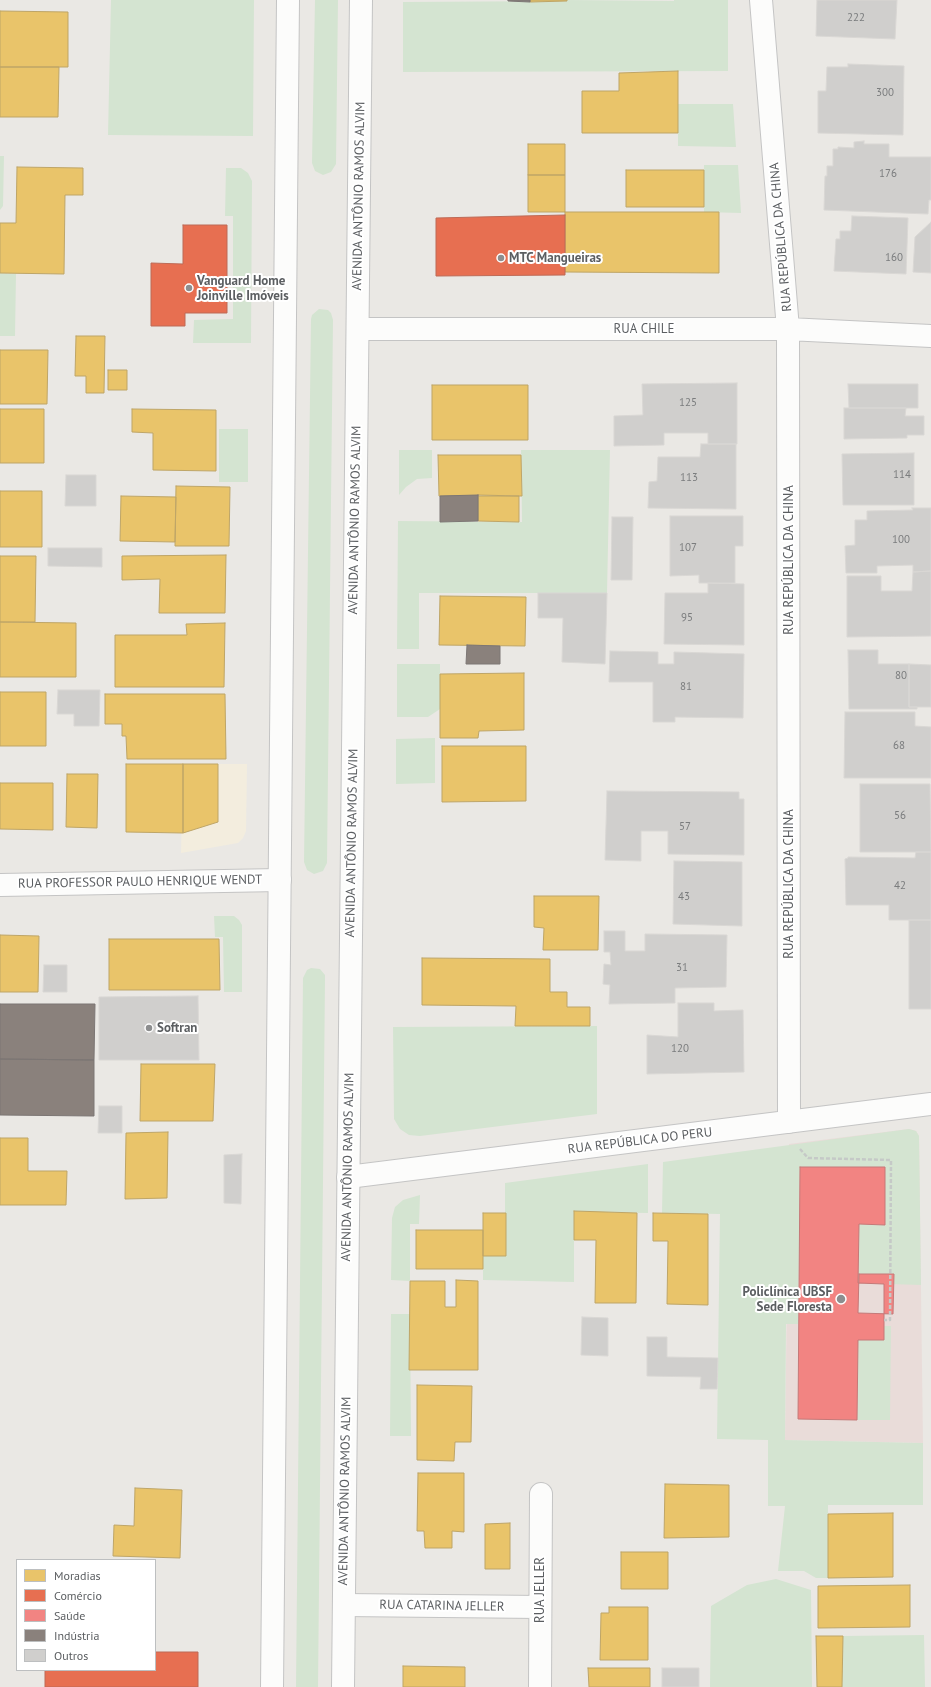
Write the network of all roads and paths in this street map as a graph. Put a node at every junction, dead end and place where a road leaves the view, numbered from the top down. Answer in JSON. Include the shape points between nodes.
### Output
{"nodes":[{"id":1,"x":288,"y":0,"type":"edge"},
{"id":2,"x":361,"y":0,"type":"edge"},
{"id":3,"x":761,"y":0,"type":"edge"},
{"id":4,"x":358,"y":329,"type":"junction"},
{"id":5,"x":788,"y":329,"type":"junction"},
{"id":6,"x":931,"y":336,"type":"edge"},
{"id":7,"x":280,"y":880,"type":"junction"},
{"id":8,"x":0,"y":885,"type":"edge"},
{"id":9,"x":931,"y":1104,"type":"edge"},
{"id":10,"x":785,"y":1122,"type":"junction"},
{"id":11,"x":348,"y":1177,"type":"junction"},
{"id":12,"x":884,"y":1320,"type":"dead end"},
{"id":13,"x":541,"y":1494,"type":"dead end"},
{"id":14,"x":344,"y":1605,"type":"junction"},
{"id":15,"x":540,"y":1607,"type":"junction"},
{"id":16,"x":272,"y":1687,"type":"edge"},
{"id":17,"x":343,"y":1687,"type":"edge"},
{"id":18,"x":540,"y":1687,"type":"edge"}],
"edges":[{"from":1,"to":7,"type":"street"},
{"from":2,"to":4,"type":"street","name":"AVENIDA ANTÔNIO RAMOS ALVIM"},
{"from":3,"to":5,"type":"street","name":"RUA REPÚBLICA DA CHINA"},
{"from":4,"to":5,"type":"street","name":"RUA CHILE"},
{"from":4,"to":11,"type":"street","name":"AVENIDA ANTÔNIO RAMOS ALVIM"},
{"from":5,"to":6,"type":"street","name":"RUA CHILE"},
{"from":5,"to":10,"type":"street","name":"RUA REPÚBLICA DA CHINA"},
{"from":7,"to":8,"type":"street","name":"RUA PROFESSOR PAULO HENRIQUE WENDT"},
{"from":7,"to":16,"type":"street"},
{"from":9,"to":10,"type":"street","name":"RUA REPÚBLICA DO PERU"},
{"from":10,"to":11,"type":"street","name":"RUA REPÚBLICA DO PERU"},
{"from":10,"to":12,"type":"path","via":[[808,1158],[891,1160],[890,1320]]},
{"from":11,"to":14,"type":"street","name":"AVENIDA ANTÔNIO RAMOS ALVIM"},
{"from":13,"to":15,"type":"street","name":"RUA JELLER"},
{"from":14,"to":15,"type":"street","name":"RUA CATARINA JELLER"},
{"from":14,"to":17,"type":"street","name":"AVENIDA ANTÔNIO RAMOS ALVIM"},
{"from":15,"to":18,"type":"street","name":"RUA JELLER"}]}
